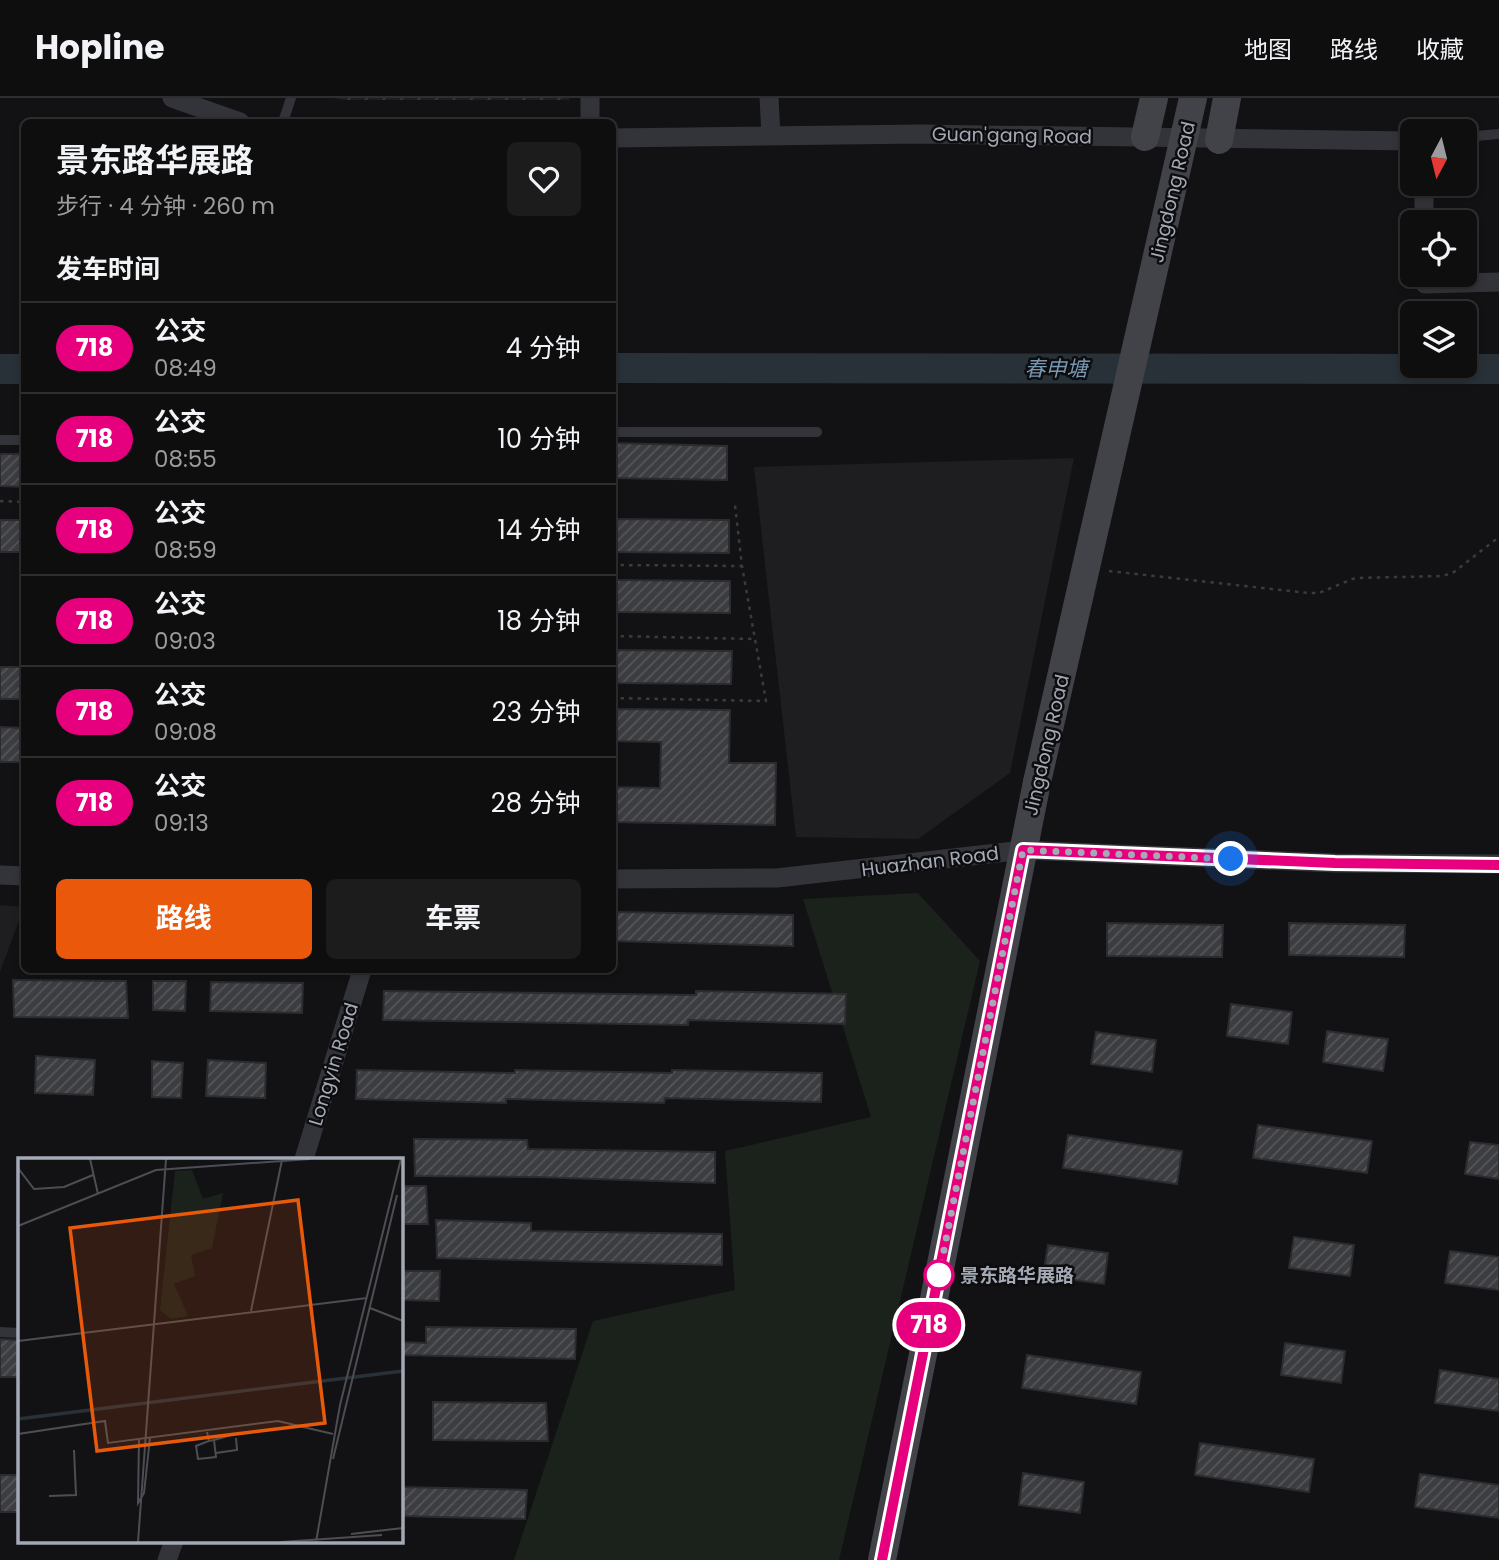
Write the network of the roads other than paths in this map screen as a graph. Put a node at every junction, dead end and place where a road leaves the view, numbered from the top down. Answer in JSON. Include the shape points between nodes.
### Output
{"nodes":[{"id":1,"x":172,"y":98,"type":"edge"},
{"id":2,"x":291,"y":98,"type":"edge"},
{"id":3,"x":590,"y":98,"type":"edge"},
{"id":4,"x":769,"y":98,"type":"edge"},
{"id":5,"x":1154,"y":98,"type":"edge"},
{"id":6,"x":1193,"y":98,"type":"edge"},
{"id":7,"x":1227,"y":98,"type":"edge"},
{"id":8,"x":232,"y":119,"type":"edge"},
{"id":9,"x":284,"y":119,"type":"edge"},
{"id":10,"x":590,"y":119,"type":"edge"},
{"id":11,"x":1499,"y":134,"type":"edge"},
{"id":12,"x":771,"y":135,"type":"junction"},
{"id":13,"x":1477,"y":136,"type":"edge"},
{"id":14,"x":1145,"y":137,"type":"junction"},
{"id":15,"x":616,"y":138,"type":"edge"},
{"id":16,"x":1219,"y":140,"type":"junction"},
{"id":17,"x":1400,"y":141,"type":"edge"},
{"id":18,"x":1499,"y":282,"type":"edge"},
{"id":19,"x":1477,"y":283,"type":"edge"},
{"id":20,"x":616,"y":432,"type":"edge"},
{"id":21,"x":817,"y":432,"type":"dead end"},
{"id":22,"x":0,"y":440,"type":"edge"},
{"id":23,"x":21,"y":440,"type":"edge"},
{"id":24,"x":1023,"y":850,"type":"junction"},
{"id":25,"x":1499,"y":864,"type":"edge"},
{"id":26,"x":0,"y":876,"type":"edge"},
{"id":27,"x":21,"y":876,"type":"edge"},
{"id":28,"x":616,"y":878,"type":"edge"},
{"id":29,"x":361,"y":973,"type":"edge"},
{"id":30,"x":304,"y":1158,"type":"edge"},
{"id":31,"x":0,"y":1332,"type":"edge"},
{"id":32,"x":18,"y":1333,"type":"edge"},
{"id":33,"x":174,"y":1542,"type":"edge"},
{"id":34,"x":167,"y":1560,"type":"edge"},
{"id":35,"x":882,"y":1560,"type":"edge"}],
"edges":[{"from":1,"to":8,"type":"street"},
{"from":2,"to":9,"type":"lane"},
{"from":3,"to":10,"type":"street"},
{"from":4,"to":12,"type":"street"},
{"from":5,"to":14,"type":"street"},
{"from":6,"to":24,"type":"street","name":"Jingdong Road","bridge":true},
{"from":7,"to":16,"type":"street"},
{"from":11,"to":13,"type":"lane"},
{"from":12,"to":14,"type":"street","name":"Guan'gang Road"},
{"from":12,"to":15,"type":"street","name":"Guan'gang Road"},
{"from":14,"to":16,"type":"street","name":"Guan'gang Road"},
{"from":16,"to":17,"type":"street","name":"Guan'gang Road"},
{"from":18,"to":19,"type":"street"},
{"from":20,"to":21,"type":"lane"},
{"from":22,"to":23,"type":"lane"},
{"from":24,"to":25,"type":"street","name":"Huazhan Road","via":[[1335,863]]},
{"from":24,"to":28,"type":"street","name":"Huazhan Road","via":[[777,878]]},
{"from":24,"to":35,"type":"street","name":"Jingdong Road"},
{"from":26,"to":27,"type":"street"},
{"from":29,"to":30,"type":"street","name":"Longyin Road"},
{"from":31,"to":32,"type":"lane"},
{"from":33,"to":34,"type":"street"}]}
